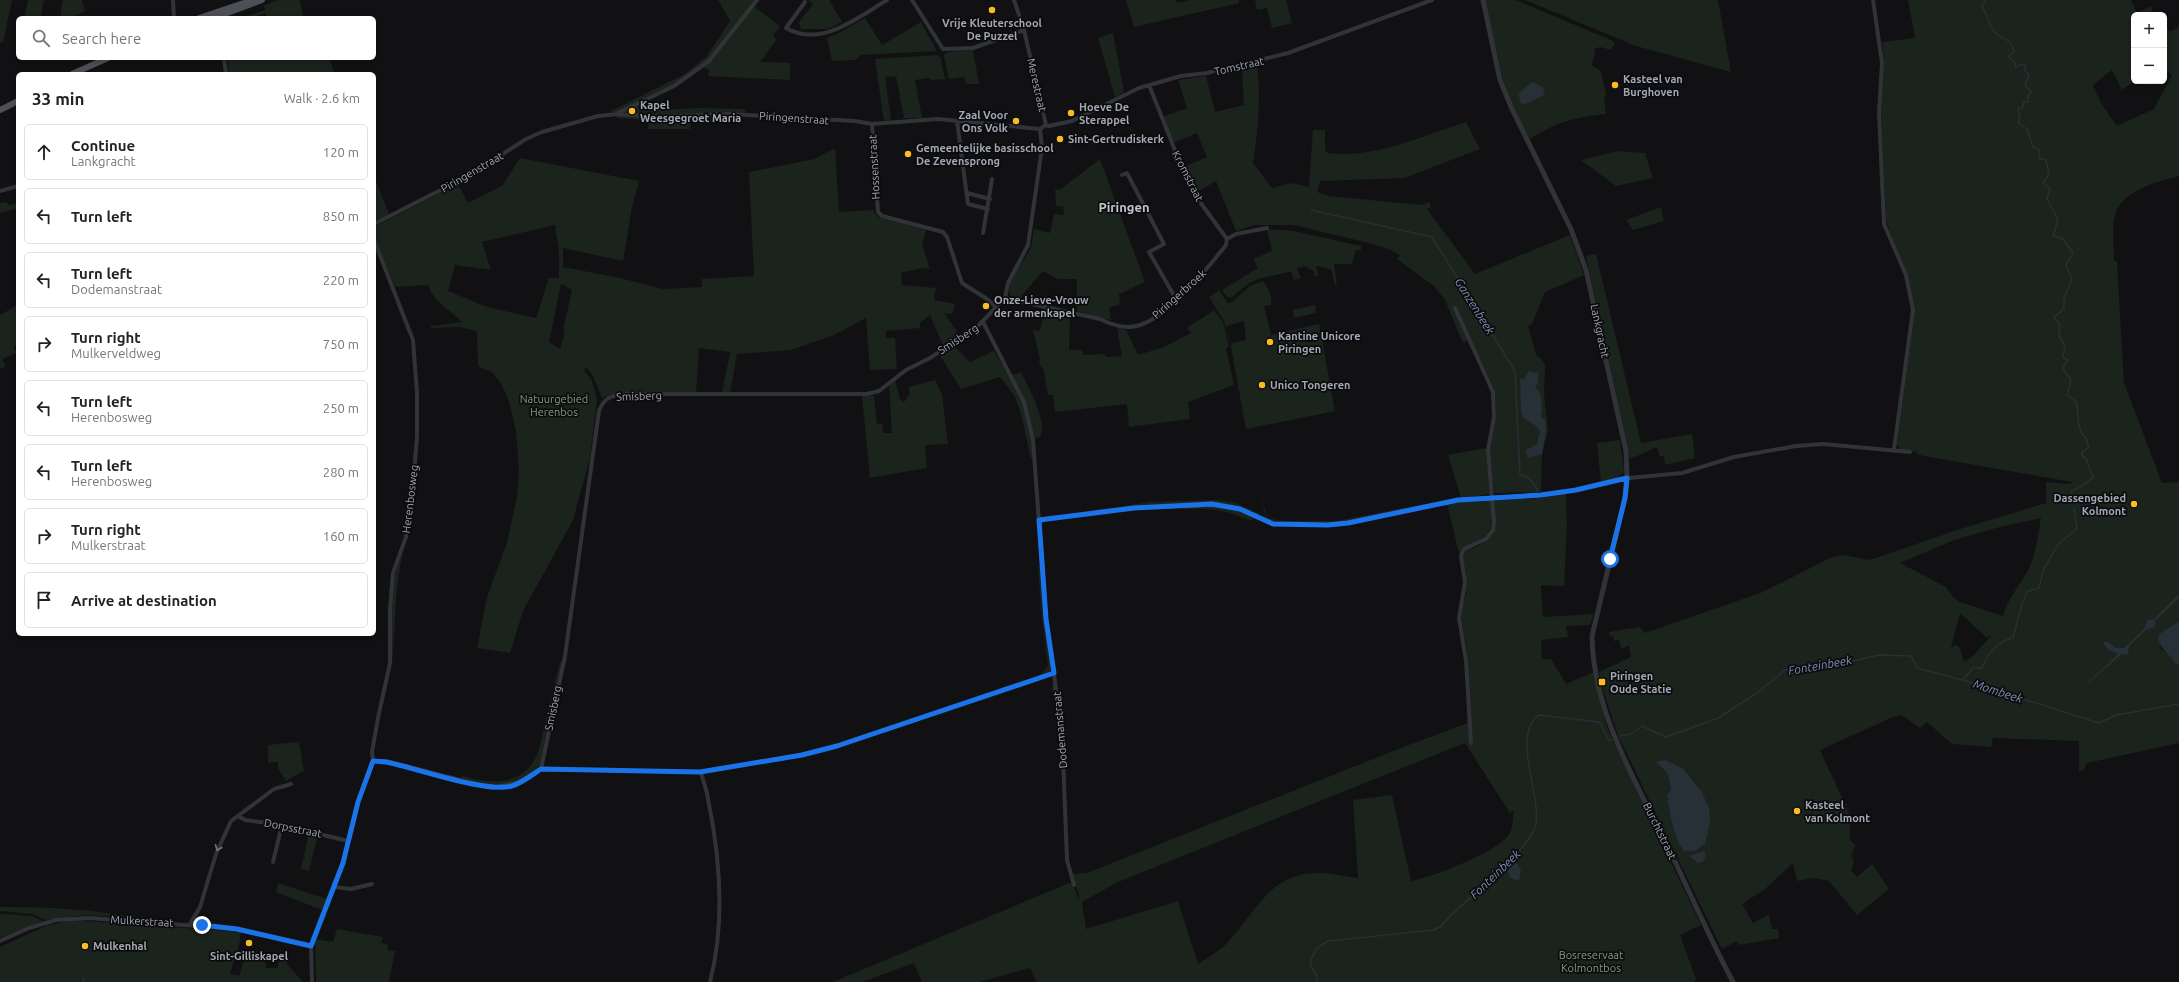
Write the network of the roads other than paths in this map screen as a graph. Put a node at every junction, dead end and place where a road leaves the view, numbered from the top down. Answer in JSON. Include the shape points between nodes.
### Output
{"nodes":[{"id":1,"x":173,"y":0,"type":"edge"},
{"id":2,"x":253,"y":0,"type":"edge"},
{"id":3,"x":262,"y":0,"type":"edge"},
{"id":4,"x":757,"y":0,"type":"edge"},
{"id":5,"x":887,"y":0,"type":"edge"},
{"id":6,"x":912,"y":0,"type":"edge"},
{"id":7,"x":1014,"y":0,"type":"edge"},
{"id":8,"x":1432,"y":0,"type":"edge"},
{"id":9,"x":1483,"y":0,"type":"edge"},
{"id":10,"x":1873,"y":0,"type":"edge"},
{"id":11,"x":805,"y":2,"type":"dead end"},
{"id":12,"x":174,"y":16,"type":"edge"},
{"id":13,"x":217,"y":16,"type":"edge"},
{"id":14,"x":1024,"y":30,"type":"junction"},
{"id":15,"x":104,"y":60,"type":"edge"},
{"id":16,"x":224,"y":60,"type":"edge"},
{"id":17,"x":76,"y":72,"type":"edge"},
{"id":18,"x":226,"y":72,"type":"edge"},
{"id":19,"x":1149,"y":85,"type":"junction"},
{"id":20,"x":16,"y":102,"type":"edge"},
{"id":21,"x":0,"y":110,"type":"edge"},
{"id":22,"x":618,"y":114,"type":"junction"},
{"id":23,"x":957,"y":121,"type":"junction"},
{"id":24,"x":872,"y":124,"type":"junction"},
{"id":25,"x":1046,"y":125,"type":"junction"},
{"id":26,"x":1040,"y":129,"type":"junction"},
{"id":27,"x":1122,"y":175,"type":"dead end"},
{"id":28,"x":992,"y":179,"type":"dead end"},
{"id":29,"x":16,"y":187,"type":"edge"},
{"id":30,"x":0,"y":192,"type":"edge"},
{"id":31,"x":966,"y":193,"type":"junction"},
{"id":32,"x":990,"y":199,"type":"junction"},
{"id":33,"x":988,"y":209,"type":"junction"},
{"id":34,"x":376,"y":223,"type":"edge"},
{"id":35,"x":1267,"y":228,"type":"dead end"},
{"id":36,"x":983,"y":234,"type":"dead end"},
{"id":37,"x":1227,"y":239,"type":"junction"},
{"id":38,"x":376,"y":245,"type":"edge"},
{"id":39,"x":1005,"y":298,"type":"junction"},
{"id":40,"x":1176,"y":299,"type":"junction"},
{"id":41,"x":996,"y":307,"type":"junction"},
{"id":42,"x":1455,"y":308,"type":"dead end"},
{"id":43,"x":983,"y":322,"type":"junction"},
{"id":44,"x":1894,"y":450,"type":"junction"},
{"id":45,"x":1910,"y":452,"type":"dead end"},
{"id":46,"x":1627,"y":478,"type":"junction"},
{"id":47,"x":1492,"y":497,"type":"junction"},
{"id":48,"x":1039,"y":520,"type":"junction"},
{"id":49,"x":1054,"y":673,"type":"junction"},
{"id":50,"x":1597,"y":676,"type":"joint"},
{"id":51,"x":1471,"y":743,"type":"dead end"},
{"id":52,"x":373,"y":761,"type":"junction"},
{"id":53,"x":541,"y":769,"type":"junction"},
{"id":54,"x":700,"y":772,"type":"junction"},
{"id":55,"x":291,"y":784,"type":"dead end"},
{"id":56,"x":238,"y":816,"type":"junction"},
{"id":57,"x":282,"y":825,"type":"junction"},
{"id":58,"x":348,"y":841,"type":"junction"},
{"id":59,"x":273,"y":862,"type":"dead end"},
{"id":60,"x":372,"y":884,"type":"dead end"},
{"id":61,"x":1074,"y":885,"type":"dead end"},
{"id":62,"x":335,"y":887,"type":"junction"},
{"id":63,"x":190,"y":924,"type":"junction"},
{"id":64,"x":0,"y":941,"type":"edge"},
{"id":65,"x":311,"y":946,"type":"junction"},
{"id":66,"x":312,"y":982,"type":"edge"},
{"id":67,"x":710,"y":982,"type":"edge"},
{"id":68,"x":1733,"y":982,"type":"edge"}],
"edges":[{"from":1,"to":12,"type":"street"},
{"from":2,"to":13,"type":"main road"},
{"from":3,"to":13,"type":"main road"},
{"from":4,"to":22,"type":"street","via":[[709,61],[674,86]]},
{"from":5,"to":11,"type":"street","via":[[827,34],[796,34],[786,28]]},
{"from":6,"to":14,"type":"street","via":[[940,46],[947,50],[973,48]]},
{"from":7,"to":14,"type":"street","name":"Merestraat"},
{"from":8,"to":19,"type":"street","name":"Tomstraat","via":[[1288,53]]},
{"from":9,"to":46,"type":"street","name":"Lankgracht","via":[[1503,88],[1571,229],[1586,270],[1622,429]]},
{"from":10,"to":44,"type":"street","via":[[1882,63],[1879,113],[1884,224],[1906,275],[1913,310]]},
{"from":14,"to":25,"type":"street","name":"Merestraat"},
{"from":15,"to":17,"type":"main road"},
{"from":16,"to":18,"type":"street"},
{"from":19,"to":25,"type":"street","name":"Tomstraat","via":[[1129,91],[1072,120]]},
{"from":19,"to":37,"type":"street","name":"Kromstraat","via":[[1180,163],[1200,202]]},
{"from":20,"to":21,"type":"main road"},
{"from":22,"to":24,"type":"street","name":"Piringenstraat","via":[[659,117],[744,115]]},
{"from":22,"to":34,"type":"street","name":"Piringenstraat","via":[[598,116],[526,139],[472,174]]},
{"from":23,"to":24,"type":"street","name":"Piringenstraat","via":[[922,119]]},
{"from":23,"to":26,"type":"street","name":"Piringenstraat"},
{"from":23,"to":31,"type":"street"},
{"from":24,"to":41,"type":"street","name":"Hossenstraat","via":[[878,212],[882,216],[943,232],[962,283]]},
{"from":25,"to":26,"type":"street"},
{"from":26,"to":39,"type":"street","via":[[1042,148],[1028,245],[1008,283]]},
{"from":27,"to":40,"type":"street","via":[[1127,173],[1164,244],[1148,252]]},
{"from":28,"to":32,"type":"street"},
{"from":29,"to":30,"type":"street"},
{"from":31,"to":32,"type":"street"},
{"from":31,"to":33,"type":"street","via":[[968,204]]},
{"from":32,"to":33,"type":"street"},
{"from":33,"to":36,"type":"street"},
{"from":35,"to":37,"type":"street","via":[[1236,234]]},
{"from":37,"to":40,"type":"street","name":"Piringerbroek","via":[[1226,245],[1199,278]]},
{"from":38,"to":52,"type":"street","name":"Herenbosweg","via":[[413,340],[417,437],[408,527],[393,573],[390,663],[372,752]]},
{"from":39,"to":40,"type":"street","name":"Piringerbroek","via":[[1129,327],[1152,319]]},
{"from":39,"to":41,"type":"street","name":"Smisberg"},
{"from":41,"to":43,"type":"street","name":"Smisberg"},
{"from":42,"to":47,"type":"street","via":[[1493,392],[1494,417],[1488,450]]},
{"from":43,"to":48,"type":"street","name":"Dodemanstraat","via":[[1024,402],[1035,459]]},
{"from":43,"to":53,"type":"street","name":"Smisberg","via":[[936,354],[906,370],[873,394],[623,394],[604,401],[599,411],[564,656]]},
{"from":44,"to":45,"type":"street"},
{"from":44,"to":46,"type":"street","via":[[1808,445],[1734,457],[1682,473]]},
{"from":46,"to":47,"type":"street","via":[[1541,495]]},
{"from":46,"to":50,"type":"street","name":"Lankgracht","via":[[1625,498],[1593,628],[1592,647]]},
{"from":47,"to":48,"type":"street","via":[[1458,500],[1328,525],[1273,524],[1240,509],[1212,504],[1134,508]]},
{"from":47,"to":51,"type":"street","via":[[1492,530],[1486,539],[1464,549],[1461,556],[1465,582],[1459,618],[1466,660]]},
{"from":48,"to":49,"type":"street","name":"Dodemanstraat","via":[[1046,619]]},
{"from":49,"to":54,"type":"street","via":[[823,750]]},
{"from":49,"to":61,"type":"street","name":"Dodemanstraat","via":[[1063,756],[1066,860]]},
{"from":50,"to":68,"type":"street","name":"Burchtstraat","via":[[1616,740]]},
{"from":52,"to":53,"type":"street","via":[[406,766],[492,788],[512,786]]},
{"from":52,"to":58,"type":"street","name":"Herenbosweg","via":[[358,802]]},
{"from":53,"to":54,"type":"street"},
{"from":54,"to":67,"type":"street","via":[[708,797],[715,842],[719,907],[717,952]]},
{"from":55,"to":56,"type":"street","via":[[274,789]]},
{"from":56,"to":57,"type":"street","name":"Dorpsstraat","via":[[245,820]]},
{"from":56,"to":63,"type":"street","one_way":true,"via":[[231,821],[222,840],[200,906]]},
{"from":57,"to":58,"type":"street","name":"Dorpsstraat"},
{"from":57,"to":59,"type":"street"},
{"from":58,"to":62,"type":"street","name":"Herenbosweg"},
{"from":60,"to":62,"type":"street","via":[[351,889]]},
{"from":62,"to":65,"type":"street","name":"Herenbosweg"},
{"from":63,"to":64,"type":"street","name":"Mulkerstraat","via":[[71,918],[29,928]]},
{"from":63,"to":65,"type":"street","name":"Mulkerstraat","via":[[237,929]]},
{"from":65,"to":66,"type":"street"}]}
